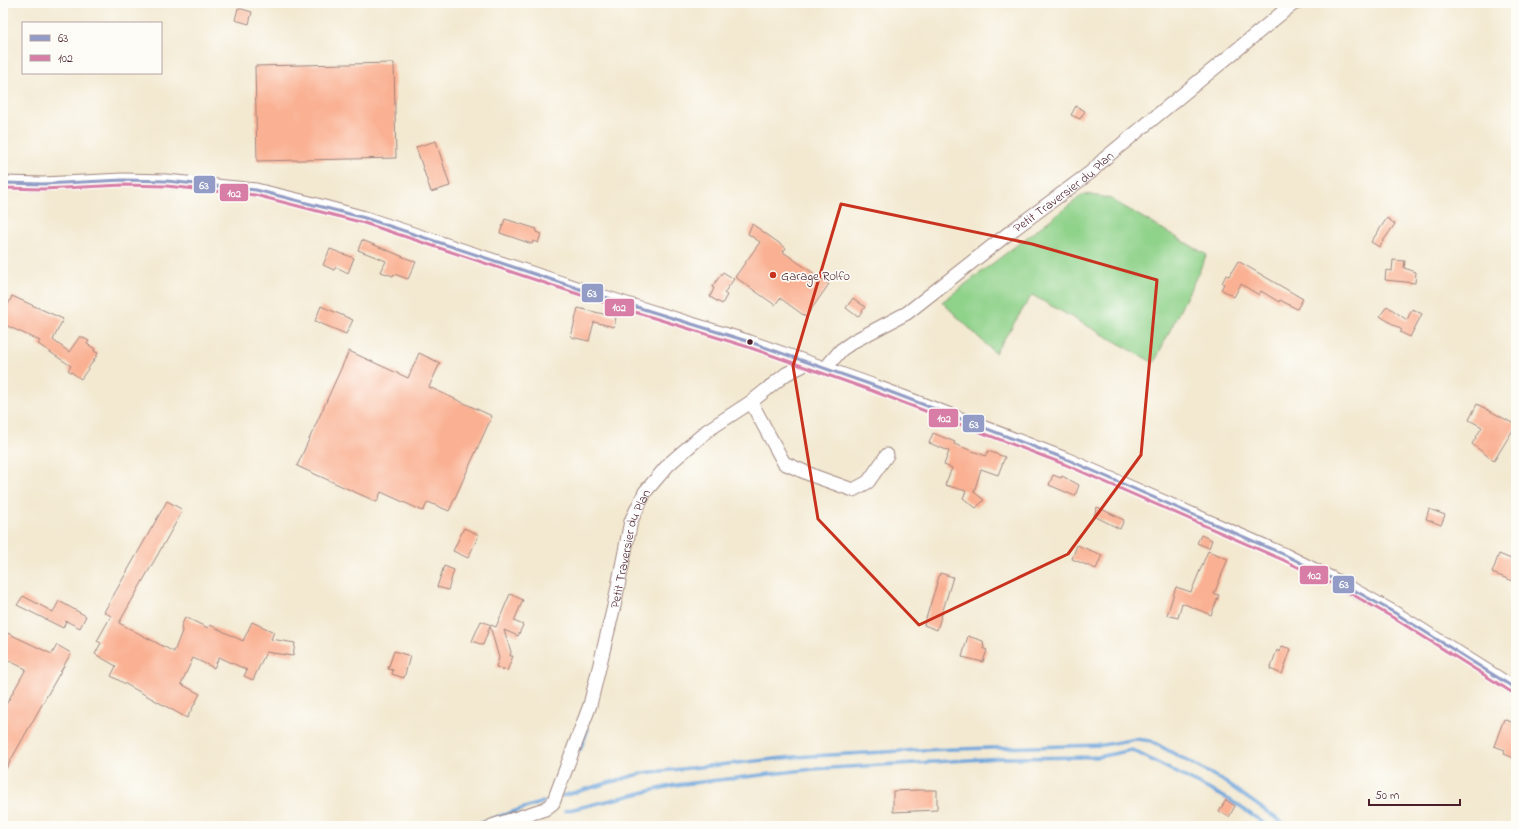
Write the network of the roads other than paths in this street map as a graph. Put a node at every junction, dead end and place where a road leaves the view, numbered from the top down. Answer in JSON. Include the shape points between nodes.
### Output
{"nodes":[{"id":1,"x":1295,"y":3,"type":"edge"},
{"id":2,"x":3,"y":182,"type":"edge"},
{"id":3,"x":805,"y":362,"type":"junction"},
{"id":4,"x":826,"y":369,"type":"junction"},
{"id":5,"x":751,"y":402,"type":"junction"},
{"id":6,"x":887,"y":455,"type":"dead end"},
{"id":7,"x":1516,"y":689,"type":"edge"},
{"id":8,"x":492,"y":826,"type":"edge"}],
"edges":[{"from":1,"to":4,"type":"street","name":"Petit Traversier du Plan","via":[[1091,172],[907,314],[841,350]]},
{"from":2,"to":3,"type":"street","via":[[43,184],[166,180],[256,190],[365,218]]},
{"from":3,"to":4,"type":"street"},
{"from":3,"to":5,"type":"street","name":"Petit Traversier du Plan"},
{"from":4,"to":7,"type":"street","via":[[1066,459],[1284,555],[1396,613]]},
{"from":5,"to":6,"type":"street","via":[[784,463],[814,476],[853,490],[868,482]]},
{"from":5,"to":8,"type":"street","name":"Petit Traversier du Plan","via":[[708,430],[669,464],[645,492],[631,521],[590,705],[553,803],[545,809]]}]}
